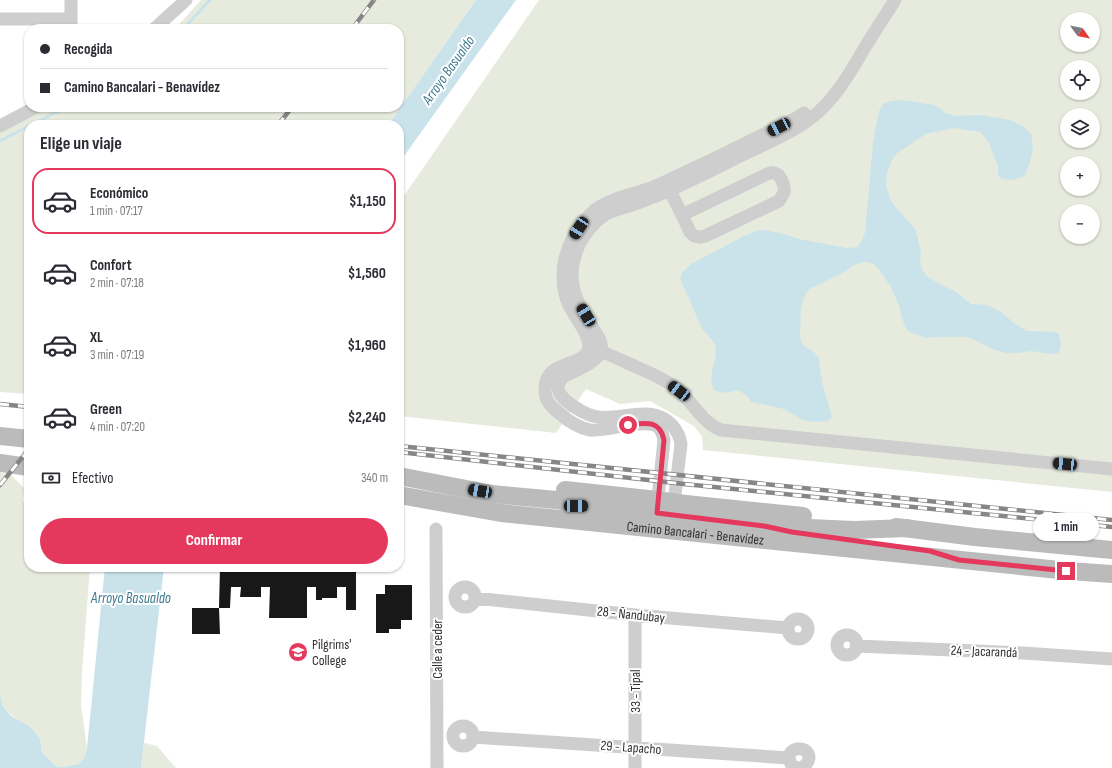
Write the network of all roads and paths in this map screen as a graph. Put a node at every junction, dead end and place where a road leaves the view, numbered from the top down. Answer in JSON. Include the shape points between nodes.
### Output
{"nodes":[{"id":1,"x":71,"y":0,"type":"edge"},
{"id":2,"x":186,"y":0,"type":"edge"},
{"id":3,"x":895,"y":0,"type":"edge"},
{"id":4,"x":0,"y":19,"type":"edge"},
{"id":5,"x":71,"y":24,"type":"edge"},
{"id":6,"x":160,"y":24,"type":"edge"},
{"id":7,"x":27,"y":112,"type":"edge"},
{"id":8,"x":0,"y":126,"type":"edge"},
{"id":9,"x":667,"y":186,"type":"junction"},
{"id":10,"x":682,"y":215,"type":"junction"},
{"id":11,"x":595,"y":349,"type":"junction"},
{"id":12,"x":582,"y":411,"type":"junction"},
{"id":13,"x":574,"y":424,"type":"junction"},
{"id":14,"x":0,"y":436,"type":"edge"},
{"id":15,"x":24,"y":438,"type":"edge"},
{"id":16,"x":0,"y":464,"type":"edge"},
{"id":17,"x":24,"y":466,"type":"edge"},
{"id":18,"x":1112,"y":469,"type":"edge"},
{"id":19,"x":404,"y":475,"type":"edge"},
{"id":20,"x":404,"y":476,"type":"edge"},
{"id":21,"x":404,"y":487,"type":"edge"},
{"id":22,"x":404,"y":496,"type":"edge"},
{"id":23,"x":588,"y":506,"type":"junction"},
{"id":24,"x":659,"y":509,"type":"junction"},
{"id":25,"x":764,"y":526,"type":"junction"},
{"id":26,"x":907,"y":528,"type":"junction"},
{"id":27,"x":436,"y":530,"type":"dead end"},
{"id":28,"x":1112,"y":550,"type":"edge"},
{"id":29,"x":959,"y":560,"type":"junction"},
{"id":30,"x":1069,"y":571,"type":"junction"},
{"id":31,"x":1112,"y":574,"type":"edge"},
{"id":32,"x":1112,"y":580,"type":"edge"},
{"id":33,"x":475,"y":598,"type":"dead end"},
{"id":34,"x":636,"y":615,"type":"junction"},
{"id":35,"x":788,"y":628,"type":"dead end"},
{"id":36,"x":856,"y":646,"type":"dead end"},
{"id":37,"x":1112,"y":659,"type":"edge"},
{"id":38,"x":472,"y":737,"type":"dead end"},
{"id":39,"x":635,"y":748,"type":"junction"},
{"id":40,"x":793,"y":763,"type":"edge"},
{"id":41,"x":437,"y":768,"type":"edge"},
{"id":42,"x":635,"y":768,"type":"edge"},
{"id":43,"x":800,"y":768,"type":"edge"}],
"edges":[{"from":1,"to":5,"type":"street"},
{"from":2,"to":6,"type":"street"},
{"from":3,"to":9,"type":"street","via":[[850,73],[823,108],[811,118],[788,133]]},
{"from":4,"to":5,"type":"street"},
{"from":7,"to":8,"type":"street"},
{"from":9,"to":10,"type":"street"},
{"from":9,"to":11,"type":"street","via":[[596,221],[578,249],[572,282],[579,304],[601,343]]},
{"from":10,"to":10,"type":"street","via":[[694,236],[705,236],[779,201],[784,188],[781,179],[772,172]]},
{"from":11,"to":12,"type":"street","via":[[597,358],[564,377],[558,386],[558,392],[562,397]]},
{"from":11,"to":13,"type":"street","via":[[552,372],[546,381],[546,399]]},
{"from":11,"to":18,"type":"street","via":[[673,386],[712,425],[721,430]]},
{"from":12,"to":13,"type":"street"},
{"from":12,"to":24,"type":"street","via":[[605,418],[648,414],[670,422],[676,429],[681,444]]},
{"from":13,"to":24,"type":"street","via":[[586,429],[604,430],[649,423],[660,429],[664,440]]},
{"from":14,"to":15,"type":"main road"},
{"from":16,"to":17,"type":"main road"},
{"from":19,"to":24,"type":"main road","name":"Camino Bancalari - Benavídez","via":[[474,481]]},
{"from":20,"to":23,"type":"main road","via":[[492,494]]},
{"from":21,"to":23,"type":"main road","via":[[506,503]]},
{"from":22,"to":29,"type":"main road","name":"Camino Bancalari - Benavídez","via":[[501,513]]},
{"from":23,"to":24,"type":"main road"},
{"from":24,"to":25,"type":"main road"},
{"from":24,"to":26,"type":"main road","name":"Camino Bancalari - Benavídez","bridge":true,"via":[[686,504]]},
{"from":25,"to":26,"type":"main road","via":[[854,530]]},
{"from":25,"to":29,"type":"main road","via":[[930,551]]},
{"from":26,"to":28,"type":"main road","name":"Camino Bancalari - Benavídez"},
{"from":27,"to":41,"type":"street","name":"Calle a ceder"},
{"from":29,"to":30,"type":"main road","name":"Camino Bancalari - Benavídez"},
{"from":30,"to":31,"type":"main road","name":"Camino Bancalari - Benavídez"},
{"from":30,"to":32,"type":"main road"},
{"from":33,"to":34,"type":"street","name":"28 - Ñandubay"},
{"from":34,"to":35,"type":"street","name":"28 - Ñandubay"},
{"from":34,"to":39,"type":"street","name":"33 - Tipal"},
{"from":36,"to":37,"type":"street","name":"24 - Jacarandá"},
{"from":38,"to":39,"type":"street","name":"29 - Lapacho"},
{"from":39,"to":40,"type":"street","name":"29 - Lapacho"},
{"from":39,"to":42,"type":"street","name":"33 - Tipal"},
{"from":40,"to":43,"type":"street","via":[[790,755],[794,750],[805,751],[808,762]]}]}
